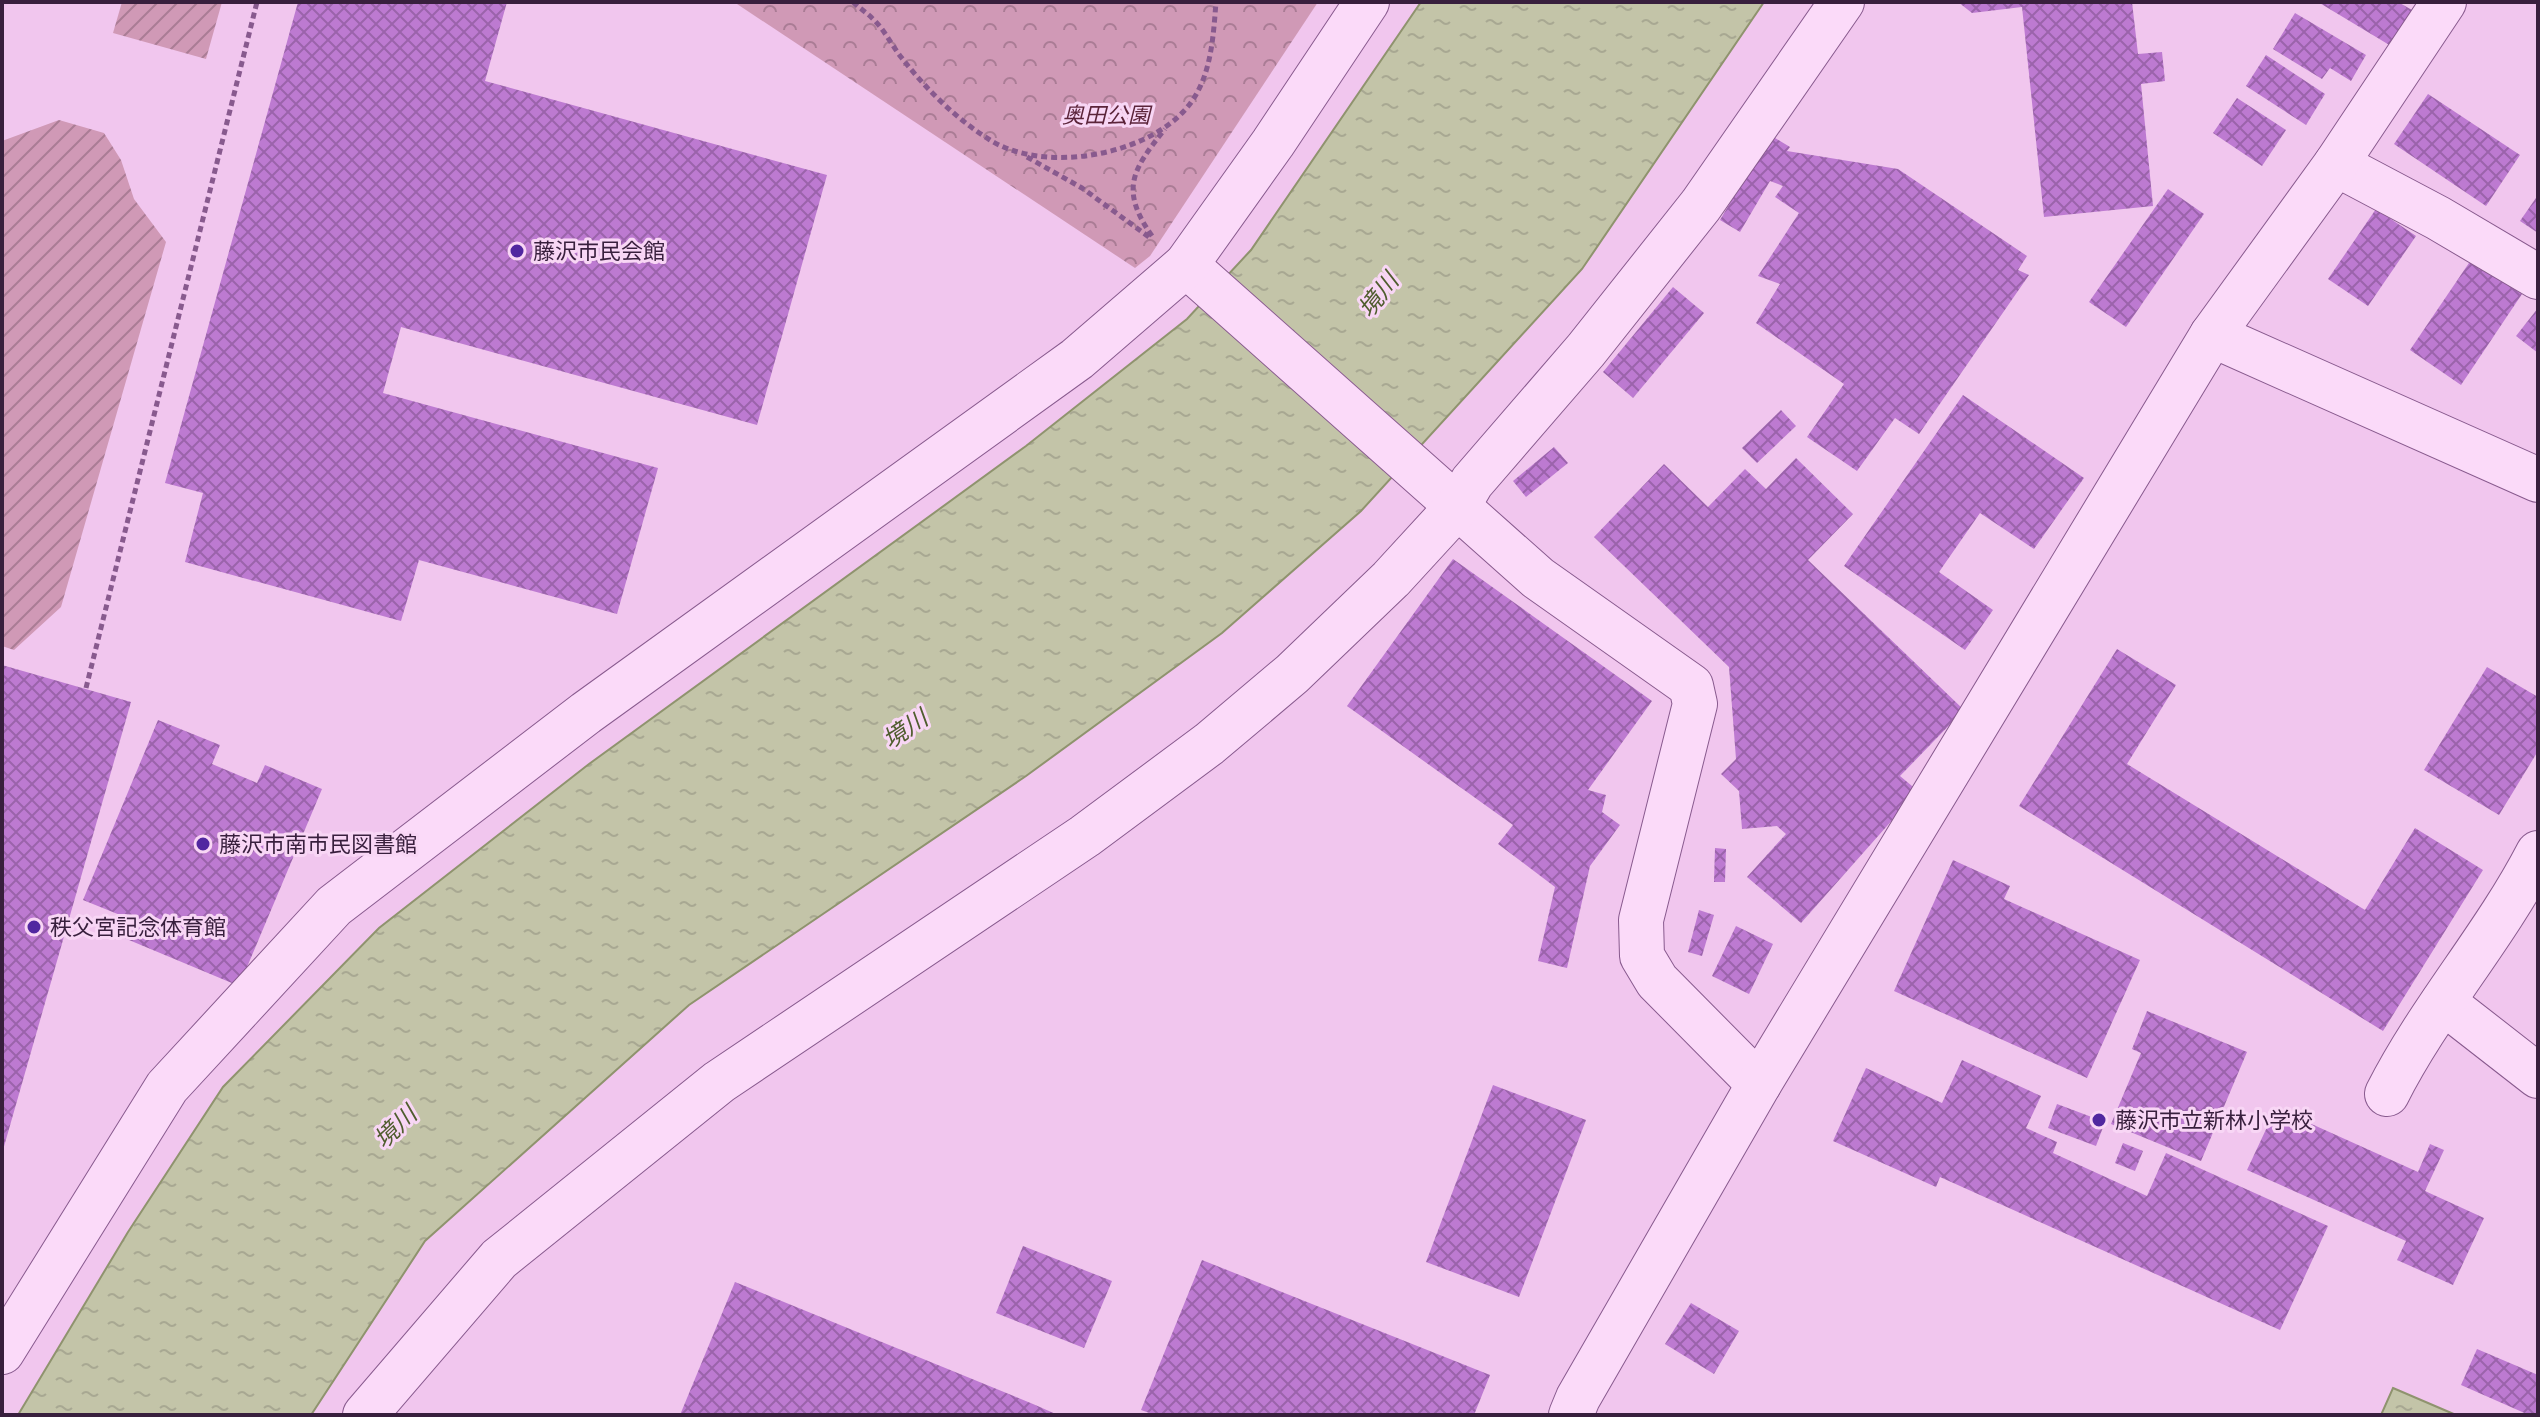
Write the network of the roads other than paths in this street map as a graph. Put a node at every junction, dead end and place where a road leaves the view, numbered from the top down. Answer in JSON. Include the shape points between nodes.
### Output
{"nodes":[{"id":1,"x":1367,"y":2,"type":"edge"},
{"id":2,"x":1842,"y":2,"type":"edge"},
{"id":3,"x":2444,"y":2,"type":"edge"},
{"id":4,"x":2336,"y":164,"type":"junction"},
{"id":5,"x":1186,"y":265,"type":"junction"},
{"id":6,"x":2538,"y":277,"type":"edge"},
{"id":7,"x":2212,"y":335,"type":"junction"},
{"id":8,"x":2538,"y":480,"type":"edge"},
{"id":9,"x":1458,"y":506,"type":"junction"},
{"id":10,"x":2538,"y":853,"type":"edge"},
{"id":11,"x":2528,"y":896,"type":"edge"},
{"id":12,"x":2443,"y":1002,"type":"junction"},
{"id":13,"x":2538,"y":1076,"type":"edge"},
{"id":14,"x":1759,"y":1084,"type":"junction"},
{"id":15,"x":2387,"y":1094,"type":"dead end"},
{"id":16,"x":2,"y":1352,"type":"edge"},
{"id":17,"x":365,"y":1415,"type":"edge"},
{"id":18,"x":1571,"y":1415,"type":"edge"}],
"edges":[{"from":1,"to":5,"type":"street"},
{"from":2,"to":9,"type":"street","via":[[1701,205],[1472,482]]},
{"from":3,"to":4,"type":"street"},
{"from":4,"to":6,"type":"street"},
{"from":4,"to":7,"type":"street"},
{"from":5,"to":9,"type":"street"},
{"from":5,"to":16,"type":"street","via":[[1077,359],[586,713],[334,906],[167,1087]]},
{"from":7,"to":8,"type":"street"},
{"from":7,"to":14,"type":"street"},
{"from":9,"to":14,"type":"street","via":[[1538,578],[1691,686],[1695,704],[1641,920],[1642,956],[1657,981]]},
{"from":9,"to":17,"type":"street","via":[[1292,674],[1209,744],[1085,836],[719,1082],[499,1259]]},
{"from":10,"to":11,"type":"street"},
{"from":11,"to":12,"type":"street"},
{"from":12,"to":13,"type":"street"},
{"from":12,"to":15,"type":"street"},
{"from":14,"to":18,"type":"street"}]}
